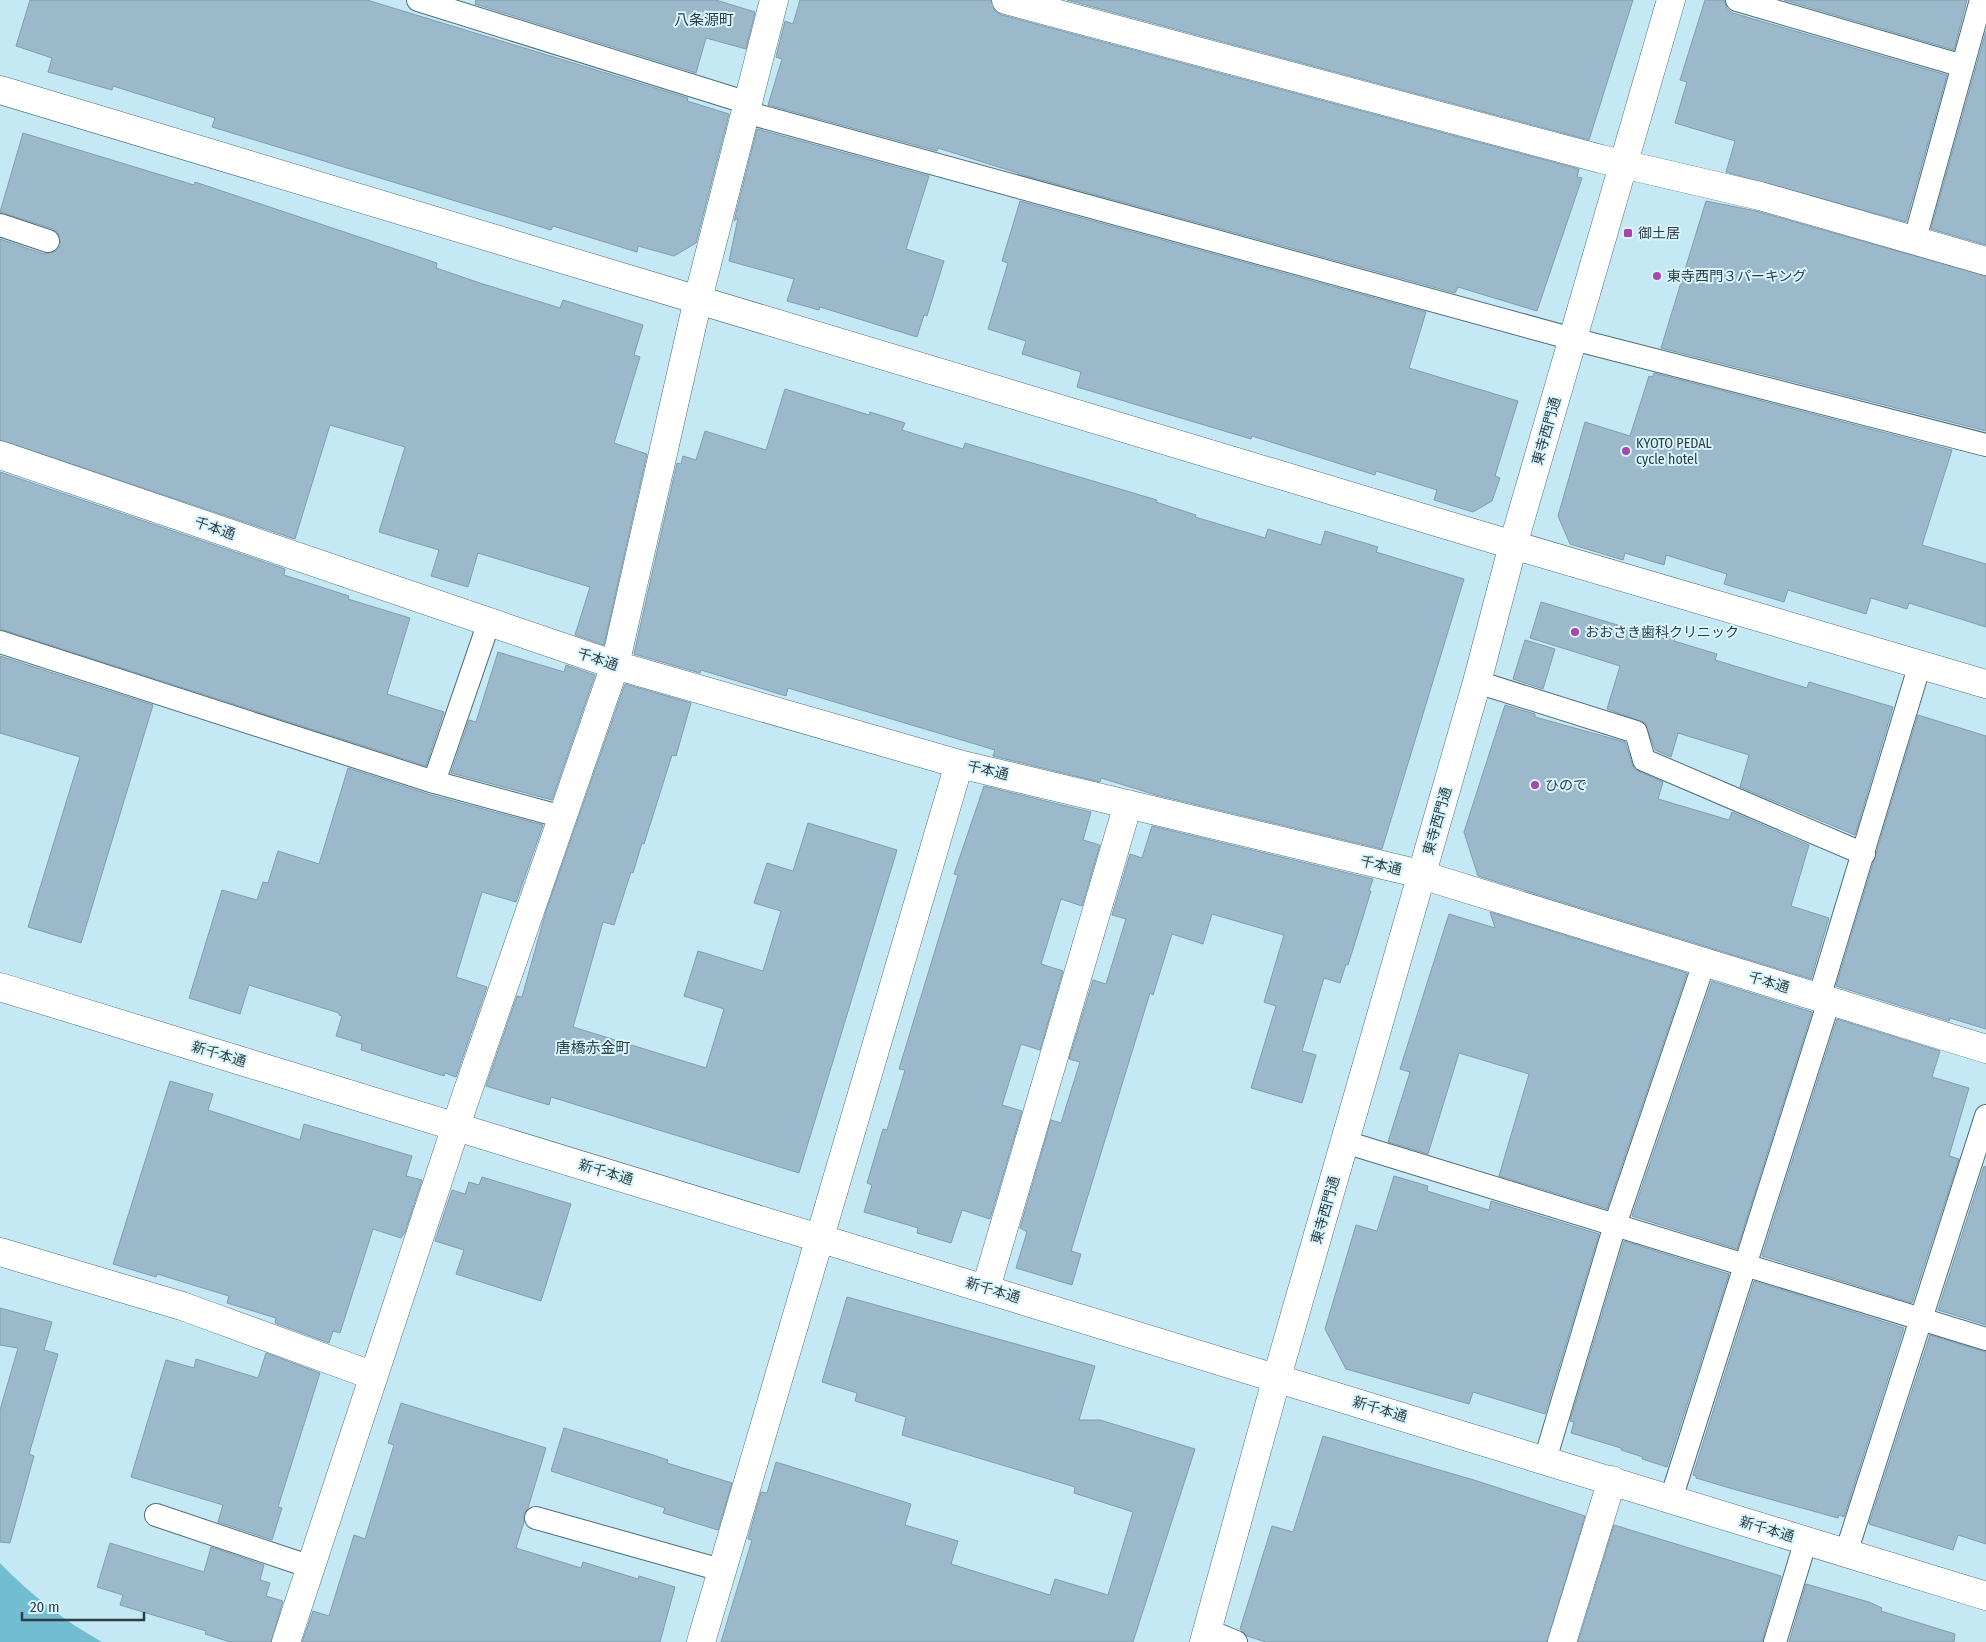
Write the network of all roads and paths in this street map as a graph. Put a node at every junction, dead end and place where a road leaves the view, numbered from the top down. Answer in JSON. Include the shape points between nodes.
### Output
{"nodes":[{"id":1,"x":418,"y":0,"type":"edge"},
{"id":2,"x":774,"y":0,"type":"edge"},
{"id":3,"x":1006,"y":0,"type":"edge"},
{"id":4,"x":1671,"y":0,"type":"edge"},
{"id":5,"x":1737,"y":0,"type":"edge"},
{"id":6,"x":1981,"y":0,"type":"edge"},
{"id":7,"x":1963,"y":66,"type":"junction"},
{"id":8,"x":0,"y":90,"type":"edge"},
{"id":9,"x":747,"y":107,"type":"junction"},
{"id":10,"x":1623,"y":164,"type":"junction"},
{"id":11,"x":0,"y":226,"type":"edge"},
{"id":12,"x":1915,"y":239,"type":"junction"},
{"id":13,"x":48,"y":241,"type":"dead end"},
{"id":14,"x":1986,"y":261,"type":"edge"},
{"id":15,"x":698,"y":299,"type":"junction"},
{"id":16,"x":1573,"y":339,"type":"junction"},
{"id":17,"x":1986,"y":445,"type":"edge"},
{"id":18,"x":0,"y":455,"type":"edge"},
{"id":19,"x":1513,"y":545,"type":"junction"},
{"id":20,"x":489,"y":622,"type":"junction"},
{"id":21,"x":0,"y":642,"type":"edge"},
{"id":22,"x":1920,"y":664,"type":"junction"},
{"id":23,"x":615,"y":665,"type":"junction"},
{"id":24,"x":1477,"y":682,"type":"junction"},
{"id":25,"x":1986,"y":684,"type":"edge"},
{"id":26,"x":959,"y":764,"type":"junction"},
{"id":27,"x":434,"y":782,"type":"junction"},
{"id":28,"x":1128,"y":804,"type":"junction"},
{"id":29,"x":563,"y":817,"type":"junction"},
{"id":30,"x":1864,"y":854,"type":"junction"},
{"id":31,"x":1421,"y":876,"type":"junction"},
{"id":32,"x":1704,"y":963,"type":"junction"},
{"id":33,"x":0,"y":987,"type":"edge"},
{"id":34,"x":1824,"y":999,"type":"junction"},
{"id":35,"x":1986,"y":1049,"type":"edge"},
{"id":36,"x":1986,"y":1116,"type":"edge"},
{"id":37,"x":456,"y":1126,"type":"junction"},
{"id":38,"x":1345,"y":1142,"type":"junction"},
{"id":39,"x":1615,"y":1225,"type":"junction"},
{"id":40,"x":819,"y":1237,"type":"junction"},
{"id":41,"x":0,"y":1252,"type":"edge"},
{"id":42,"x":1746,"y":1265,"type":"junction"},
{"id":43,"x":986,"y":1288,"type":"junction"},
{"id":44,"x":1921,"y":1319,"type":"junction"},
{"id":45,"x":1986,"y":1340,"type":"edge"},
{"id":46,"x":374,"y":1376,"type":"junction"},
{"id":47,"x":1277,"y":1377,"type":"junction"},
{"id":48,"x":1545,"y":1460,"type":"junction"},
{"id":49,"x":1612,"y":1480,"type":"junction"},
{"id":50,"x":1671,"y":1499,"type":"junction"},
{"id":51,"x":156,"y":1515,"type":"dead end"},
{"id":52,"x":536,"y":1518,"type":"dead end"},
{"id":53,"x":1806,"y":1540,"type":"junction"},
{"id":54,"x":1846,"y":1553,"type":"junction"},
{"id":55,"x":311,"y":1567,"type":"junction"},
{"id":56,"x":721,"y":1570,"type":"junction"},
{"id":57,"x":1986,"y":1596,"type":"edge"},
{"id":58,"x":1205,"y":1636,"type":"edge"},
{"id":59,"x":286,"y":1642,"type":"edge"},
{"id":60,"x":701,"y":1642,"type":"edge"},
{"id":61,"x":1236,"y":1642,"type":"edge"},
{"id":62,"x":1562,"y":1642,"type":"edge"},
{"id":63,"x":1775,"y":1642,"type":"edge"}],
"edges":[{"from":1,"to":9,"type":"lane"},
{"from":2,"to":9,"type":"street"},
{"from":3,"to":10,"type":"street"},
{"from":4,"to":10,"type":"street","name":"東寺西門通"},
{"from":5,"to":7,"type":"lane"},
{"from":6,"to":7,"type":"lane"},
{"from":7,"to":12,"type":"lane"},
{"from":8,"to":15,"type":"street"},
{"from":9,"to":15,"type":"street"},
{"from":9,"to":16,"type":"lane"},
{"from":10,"to":12,"type":"street","via":[[1760,196]]},
{"from":10,"to":16,"type":"street","name":"東寺西門通"},
{"from":11,"to":13,"type":"lane"},
{"from":12,"to":14,"type":"street"},
{"from":15,"to":19,"type":"street"},
{"from":15,"to":23,"type":"street"},
{"from":16,"to":17,"type":"lane"},
{"from":16,"to":19,"type":"street","name":"東寺西門通"},
{"from":18,"to":20,"type":"street","name":"千本通"},
{"from":19,"to":22,"type":"street"},
{"from":19,"to":24,"type":"street","name":"東寺西門通"},
{"from":20,"to":23,"type":"street","name":"千本通"},
{"from":20,"to":27,"type":"lane"},
{"from":21,"to":27,"type":"lane"},
{"from":22,"to":25,"type":"street"},
{"from":22,"to":30,"type":"lane"},
{"from":23,"to":26,"type":"street","name":"千本通"},
{"from":23,"to":29,"type":"street"},
{"from":24,"to":30,"type":"lane","via":[[1636,732],[1644,760]]},
{"from":24,"to":31,"type":"street","name":"東寺西門通"},
{"from":26,"to":28,"type":"street","name":"千本通"},
{"from":26,"to":40,"type":"street"},
{"from":27,"to":29,"type":"lane"},
{"from":28,"to":31,"type":"street","name":"千本通"},
{"from":28,"to":43,"type":"street"},
{"from":29,"to":37,"type":"street"},
{"from":30,"to":34,"type":"lane"},
{"from":31,"to":32,"type":"street","name":"千本通"},
{"from":31,"to":38,"type":"street","name":"東寺西門通"},
{"from":32,"to":34,"type":"street","name":"千本通"},
{"from":32,"to":39,"type":"lane"},
{"from":33,"to":37,"type":"street","name":"新千本通"},
{"from":34,"to":35,"type":"street","name":"千本通"},
{"from":34,"to":42,"type":"lane"},
{"from":36,"to":44,"type":"lane"},
{"from":37,"to":40,"type":"street","name":"新千本通"},
{"from":37,"to":46,"type":"street"},
{"from":38,"to":39,"type":"lane"},
{"from":38,"to":47,"type":"street","name":"東寺西門通"},
{"from":39,"to":42,"type":"lane"},
{"from":39,"to":48,"type":"lane"},
{"from":40,"to":43,"type":"street","name":"新千本通"},
{"from":40,"to":56,"type":"street"},
{"from":41,"to":46,"type":"street","via":[[182,1306]]},
{"from":42,"to":44,"type":"lane"},
{"from":42,"to":50,"type":"lane"},
{"from":43,"to":47,"type":"street","name":"新千本通"},
{"from":44,"to":45,"type":"lane"},
{"from":44,"to":54,"type":"lane"},
{"from":46,"to":55,"type":"street"},
{"from":47,"to":48,"type":"street","name":"新千本通"},
{"from":47,"to":58,"type":"street","name":"東寺西門通"},
{"from":48,"to":49,"type":"street","name":"新千本通"},
{"from":49,"to":50,"type":"street","name":"新千本通"},
{"from":49,"to":62,"type":"street"},
{"from":50,"to":53,"type":"street","name":"新千本通"},
{"from":51,"to":55,"type":"lane"},
{"from":52,"to":56,"type":"lane"},
{"from":53,"to":54,"type":"street","name":"新千本通"},
{"from":53,"to":63,"type":"lane"},
{"from":54,"to":57,"type":"street","name":"新千本通"},
{"from":55,"to":59,"type":"street"},
{"from":56,"to":60,"type":"street"},
{"from":58,"to":61,"type":"lane"}]}
